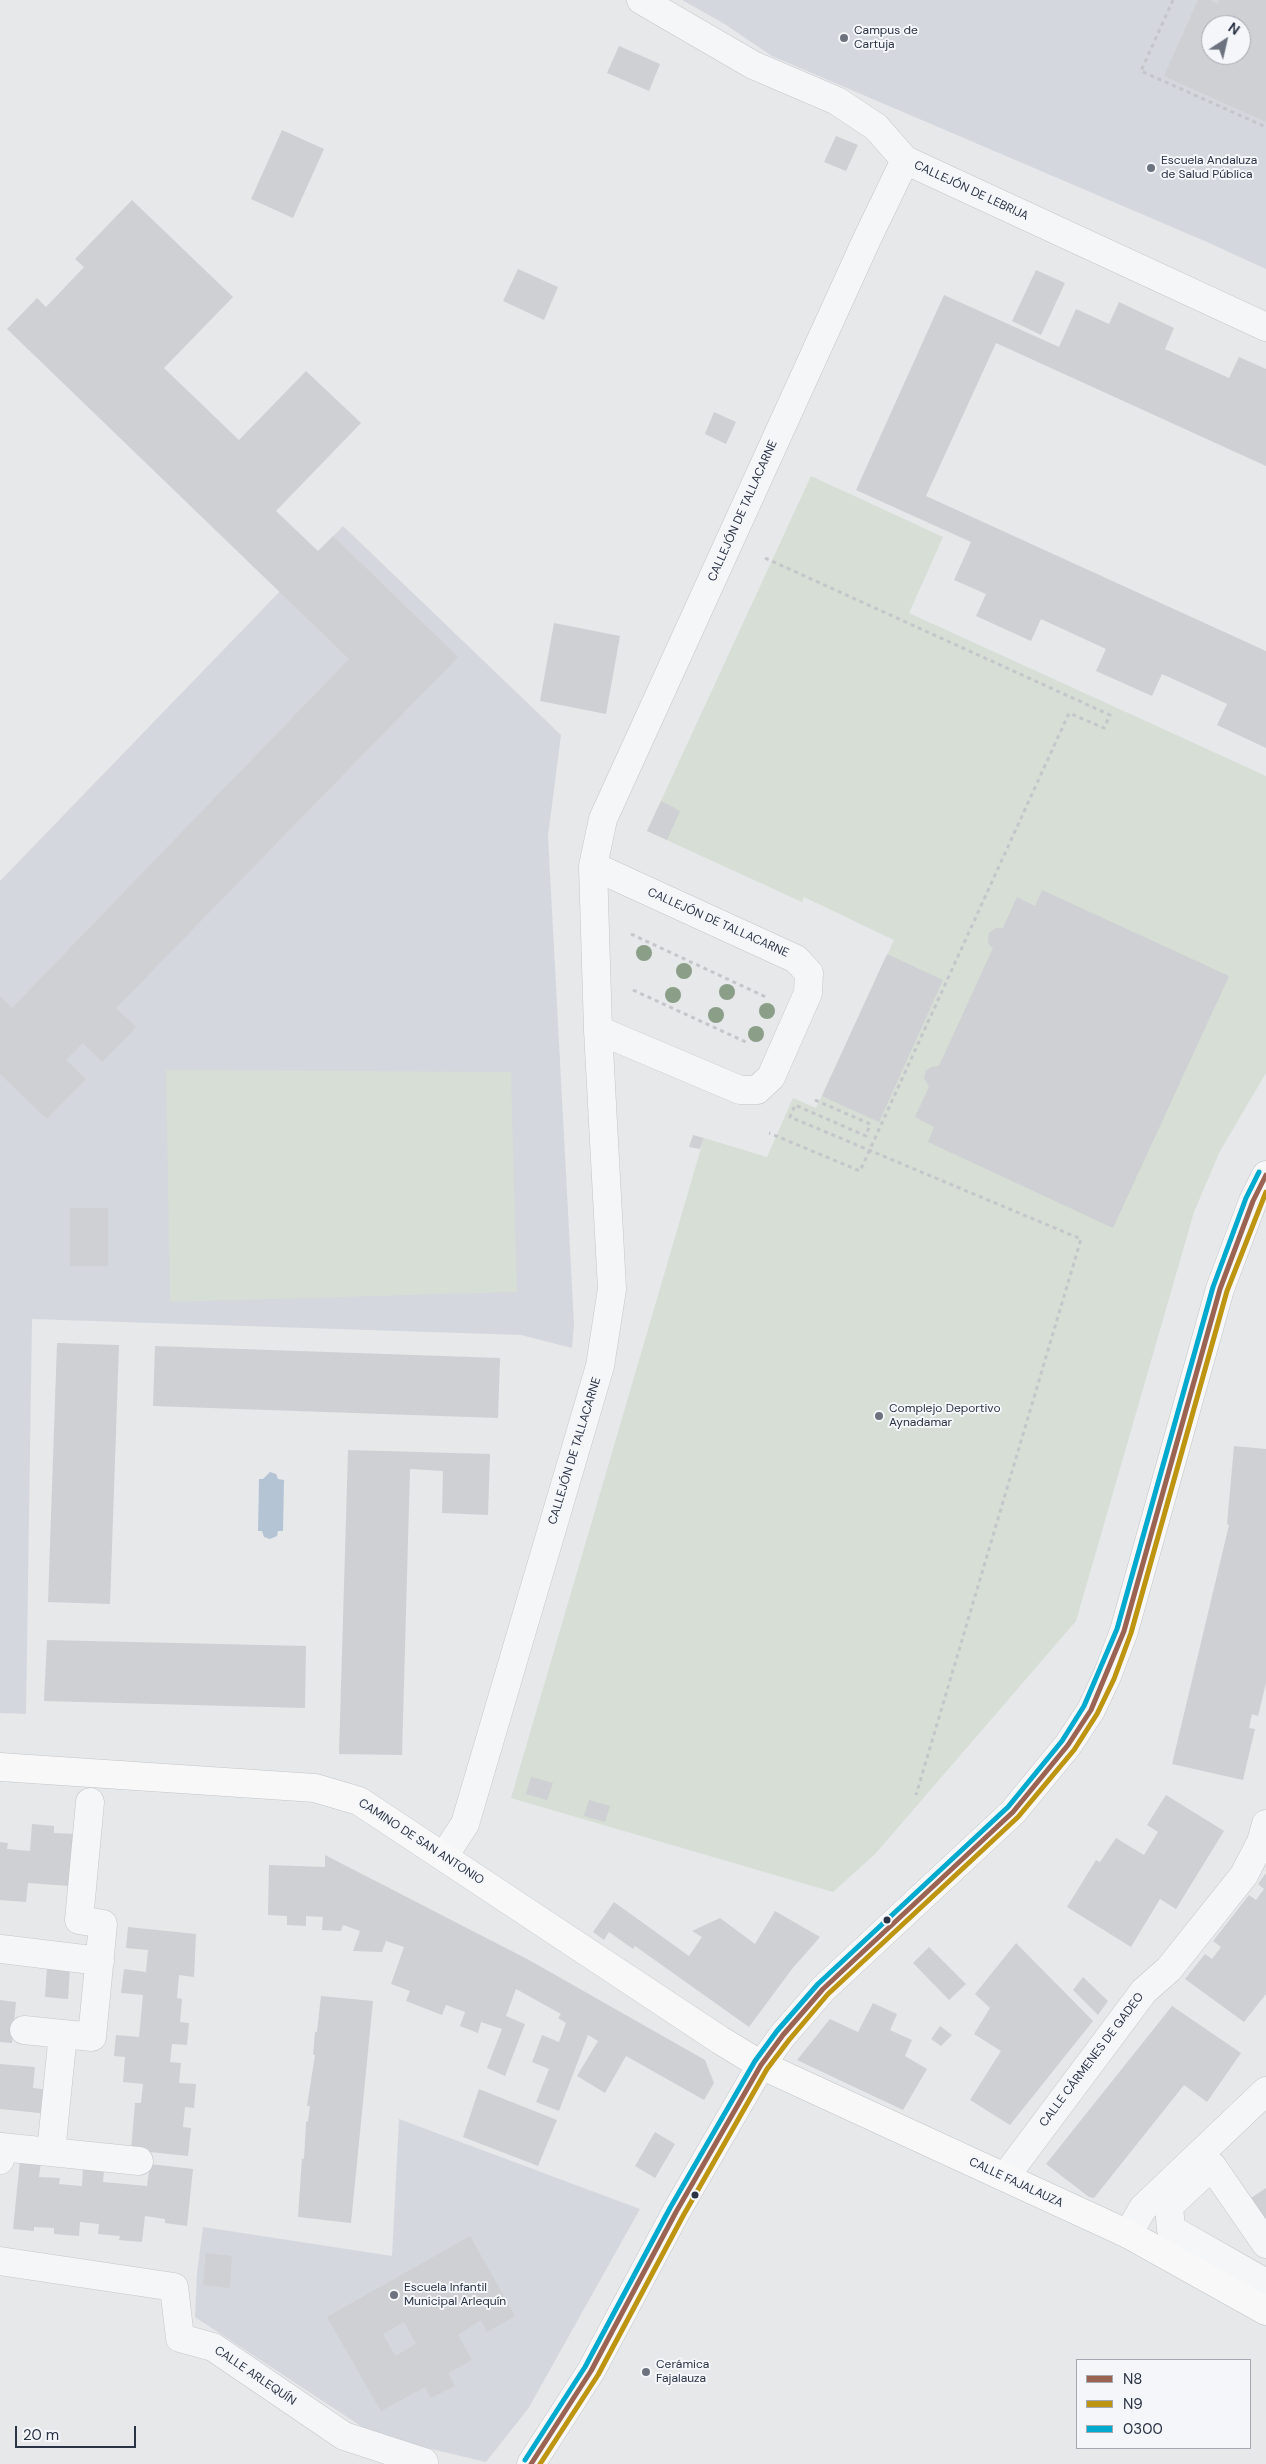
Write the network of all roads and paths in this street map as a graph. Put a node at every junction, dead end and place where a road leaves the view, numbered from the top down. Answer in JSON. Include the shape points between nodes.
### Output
{"nodes":[{"id":1,"x":641,"y":0,"type":"edge"},
{"id":2,"x":1173,"y":0,"type":"edge"},
{"id":3,"x":1266,"y":127,"type":"edge"},
{"id":4,"x":905,"y":160,"type":"junction"},
{"id":5,"x":1266,"y":328,"type":"edge"},
{"id":6,"x":765,"y":558,"type":"dead end"},
{"id":7,"x":593,"y":866,"type":"junction"},
{"id":8,"x":628,"y":933,"type":"dead end"},
{"id":9,"x":633,"y":990,"type":"dead end"},
{"id":10,"x":776,"y":1002,"type":"dead end"},
{"id":11,"x":598,"y":1030,"type":"junction"},
{"id":12,"x":755,"y":1046,"type":"dead end"},
{"id":13,"x":815,"y":1100,"type":"dead end"},
{"id":14,"x":770,"y":1133,"type":"dead end"},
{"id":15,"x":870,"y":1151,"type":"junction"},
{"id":16,"x":1266,"y":1175,"type":"edge"},
{"id":17,"x":0,"y":1767,"type":"edge"},
{"id":18,"x":916,"y":1795,"type":"dead end"},
{"id":19,"x":90,"y":1802,"type":"dead end"},
{"id":20,"x":1266,"y":1824,"type":"edge"},
{"id":21,"x":444,"y":1856,"type":"junction"},
{"id":22,"x":1,"y":1949,"type":"dead end"},
{"id":23,"x":100,"y":1961,"type":"junction"},
{"id":24,"x":24,"y":2030,"type":"dead end"},
{"id":25,"x":64,"y":2034,"type":"junction"},
{"id":26,"x":761,"y":2065,"type":"junction"},
{"id":27,"x":1266,"y":2091,"type":"edge"},
{"id":28,"x":51,"y":2152,"type":"junction"},
{"id":29,"x":0,"y":2160,"type":"edge"},
{"id":30,"x":139,"y":2161,"type":"dead end"},
{"id":31,"x":1005,"y":2177,"type":"junction"},
{"id":32,"x":1128,"y":2234,"type":"junction"},
{"id":33,"x":1266,"y":2244,"type":"edge"},
{"id":34,"x":0,"y":2261,"type":"edge"},
{"id":35,"x":1266,"y":2283,"type":"edge"},
{"id":36,"x":1266,"y":2311,"type":"edge"},
{"id":37,"x":424,"y":2462,"type":"dead end"},
{"id":38,"x":531,"y":2464,"type":"edge"}],
"edges":[{"from":1,"to":4,"type":"street","name":"CALLEJÓN DE LEBRIJA","via":[[753,65],[838,101],[876,127]]},
{"from":2,"to":3,"type":"path","via":[[1141,71]]},
{"from":4,"to":5,"type":"street","name":"CALLEJÓN DE LEBRIJA"},
{"from":4,"to":7,"type":"street","name":"CALLEJÓN DE TALLACARNE","via":[[603,819]]},
{"from":6,"to":15,"type":"path","via":[[1110,715],[1104,728],[1070,713]]},
{"from":7,"to":11,"type":"street","name":"CALLEJÓN DE TALLACARNE"},
{"from":7,"to":11,"type":"street","name":"CALLEJÓN DE TALLACARNE","via":[[796,959],[809,973],[808,993],[771,1077],[758,1090],[740,1090]]},
{"from":8,"to":10,"type":"path"},
{"from":9,"to":12,"type":"path"},
{"from":11,"to":21,"type":"street","name":"CALLEJÓN DE TALLACARNE","via":[[612,1289],[600,1366],[465,1824]]},
{"from":13,"to":15,"type":"path","via":[[870,1124],[866,1136],[795,1105],[790,1117]]},
{"from":14,"to":15,"type":"path","via":[[860,1171]]},
{"from":15,"to":18,"type":"path","via":[[1081,1239]]},
{"from":16,"to":26,"type":"main road","via":[[1220,1289],[1124,1631],[1091,1710],[1068,1745],[1012,1812],[822,1989]]},
{"from":17,"to":21,"type":"main road","name":"CAMINO DE SAN ANTONIO","via":[[315,1788],[359,1801]]},
{"from":19,"to":23,"type":"street","via":[[80,1920],[103,1924]]},
{"from":20,"to":31,"type":"street","name":"CALLE CÁRMENES DE GADEO","via":[[1261,1842],[1244,1875],[1169,1969],[1144,1991]]},
{"from":21,"to":26,"type":"main road","name":"CAMINO DE SAN ANTONIO"},
{"from":22,"to":23,"type":"street"},
{"from":23,"to":25,"type":"street","via":[[86,2009],[92,2037]]},
{"from":24,"to":25,"type":"street"},
{"from":25,"to":28,"type":"street"},
{"from":26,"to":31,"type":"main road","name":"CALLE FAJALAUZA"},
{"from":26,"to":38,"type":"main road","via":[[676,2212],[591,2371]]},
{"from":27,"to":32,"type":"street","via":[[1143,2208]]},
{"from":28,"to":29,"type":"street","via":[[1,2147]]},
{"from":28,"to":30,"type":"street"},
{"from":31,"to":32,"type":"main road","name":"CALLE FAJALAUZA"},
{"from":32,"to":36,"type":"main road","name":"CALLE FAJALAUZA"},
{"from":33,"to":35,"type":"street","via":[[1212,2166],[1169,2206],[1171,2230]]},
{"from":34,"to":37,"type":"street","name":"CALLE ARLEQUÍN","via":[[174,2287],[180,2338],[212,2347],[344,2436]]}]}
